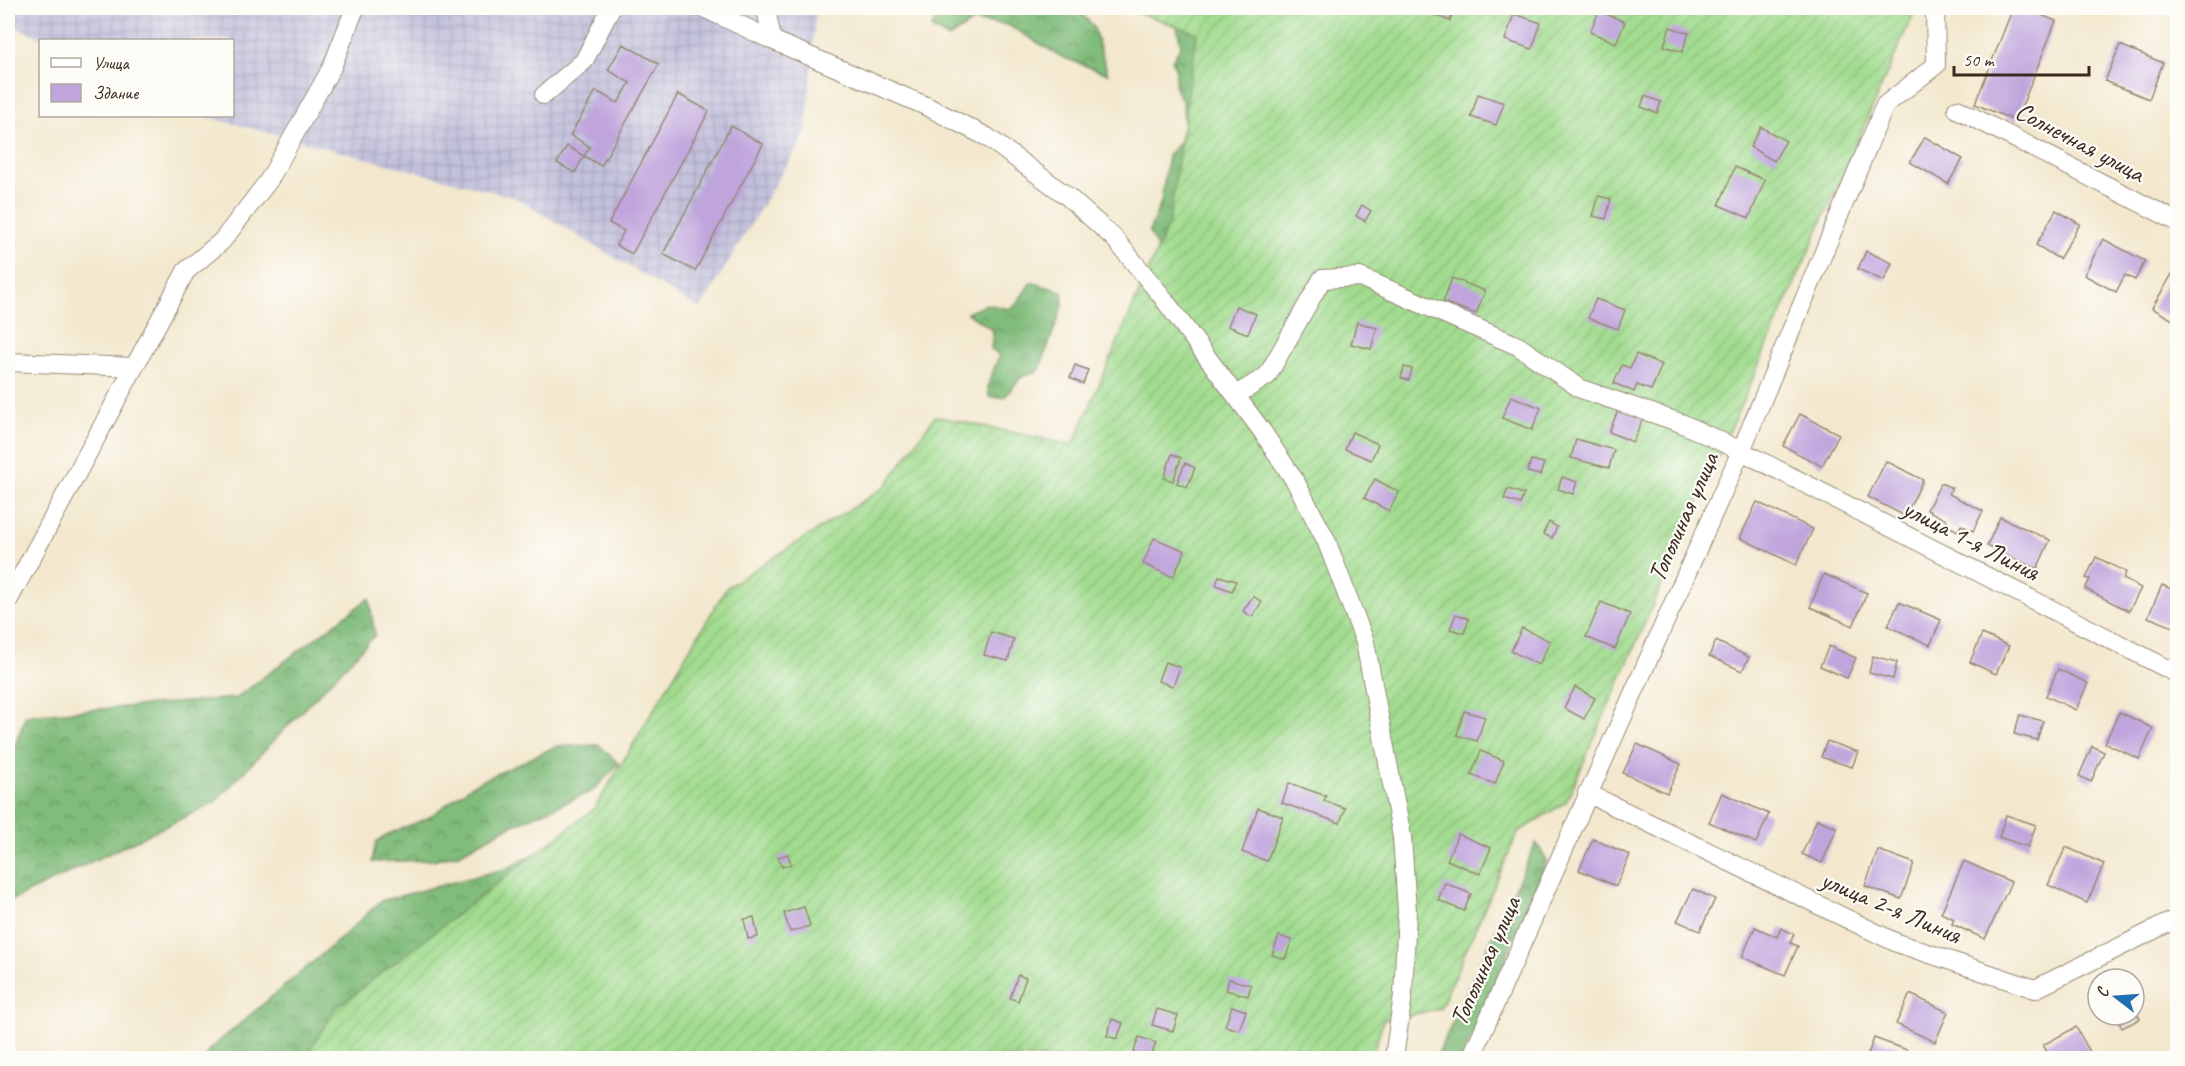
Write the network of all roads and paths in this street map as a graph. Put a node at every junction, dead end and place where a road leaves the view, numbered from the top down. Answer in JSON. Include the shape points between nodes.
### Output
{"nodes":[{"id":1,"x":355,"y":8,"type":"edge"},
{"id":2,"x":611,"y":8,"type":"edge"},
{"id":3,"x":704,"y":8,"type":"edge"},
{"id":4,"x":766,"y":8,"type":"edge"},
{"id":5,"x":1935,"y":8,"type":"edge"},
{"id":6,"x":772,"y":40,"type":"junction"},
{"id":7,"x":544,"y":94,"type":"dead end"},
{"id":8,"x":1957,"y":109,"type":"dead end"},
{"id":9,"x":2178,"y":222,"type":"edge"},
{"id":10,"x":8,"y":362,"type":"edge"},
{"id":11,"x":134,"y":367,"type":"junction"},
{"id":12,"x":1236,"y":395,"type":"junction"},
{"id":13,"x":1741,"y":451,"type":"junction"},
{"id":14,"x":8,"y":601,"type":"edge"},
{"id":15,"x":2178,"y":674,"type":"edge"},
{"id":16,"x":1587,"y":793,"type":"junction"},
{"id":17,"x":2178,"y":918,"type":"edge"},
{"id":18,"x":1394,"y":1059,"type":"edge"},
{"id":19,"x":1471,"y":1059,"type":"edge"}],
"edges":[{"from":1,"to":11,"type":"street","via":[[332,67],[269,180],[222,241],[186,271]]},
{"from":2,"to":7,"type":"street","via":[[584,61]]},
{"from":3,"to":6,"type":"street"},
{"from":4,"to":6,"type":"street"},
{"from":5,"to":13,"type":"street","name":"Тополиная улица","via":[[1936,65],[1885,105]]},
{"from":6,"to":12,"type":"street","via":[[926,106],[987,137],[1022,161],[1114,238]]},
{"from":8,"to":9,"type":"street","name":"Солнечная улица"},
{"from":10,"to":11,"type":"street"},
{"from":11,"to":14,"type":"street"},
{"from":12,"to":13,"type":"street","name":"улица 1-я Линия","via":[[1267,376],[1322,279],[1360,278],[1518,346],[1581,389],[1681,423]]},
{"from":12,"to":18,"type":"street","via":[[1295,481],[1326,540],[1365,642],[1402,837],[1407,911],[1403,995]]},
{"from":13,"to":15,"type":"street","name":"улица 1-я Линия"},
{"from":13,"to":16,"type":"street","name":"Тополиная улица"},
{"from":16,"to":17,"type":"street","name":"улица 2-я Линия","via":[[1897,943],[2036,989]]},
{"from":16,"to":19,"type":"street","name":"Тополиная улица"}]}
